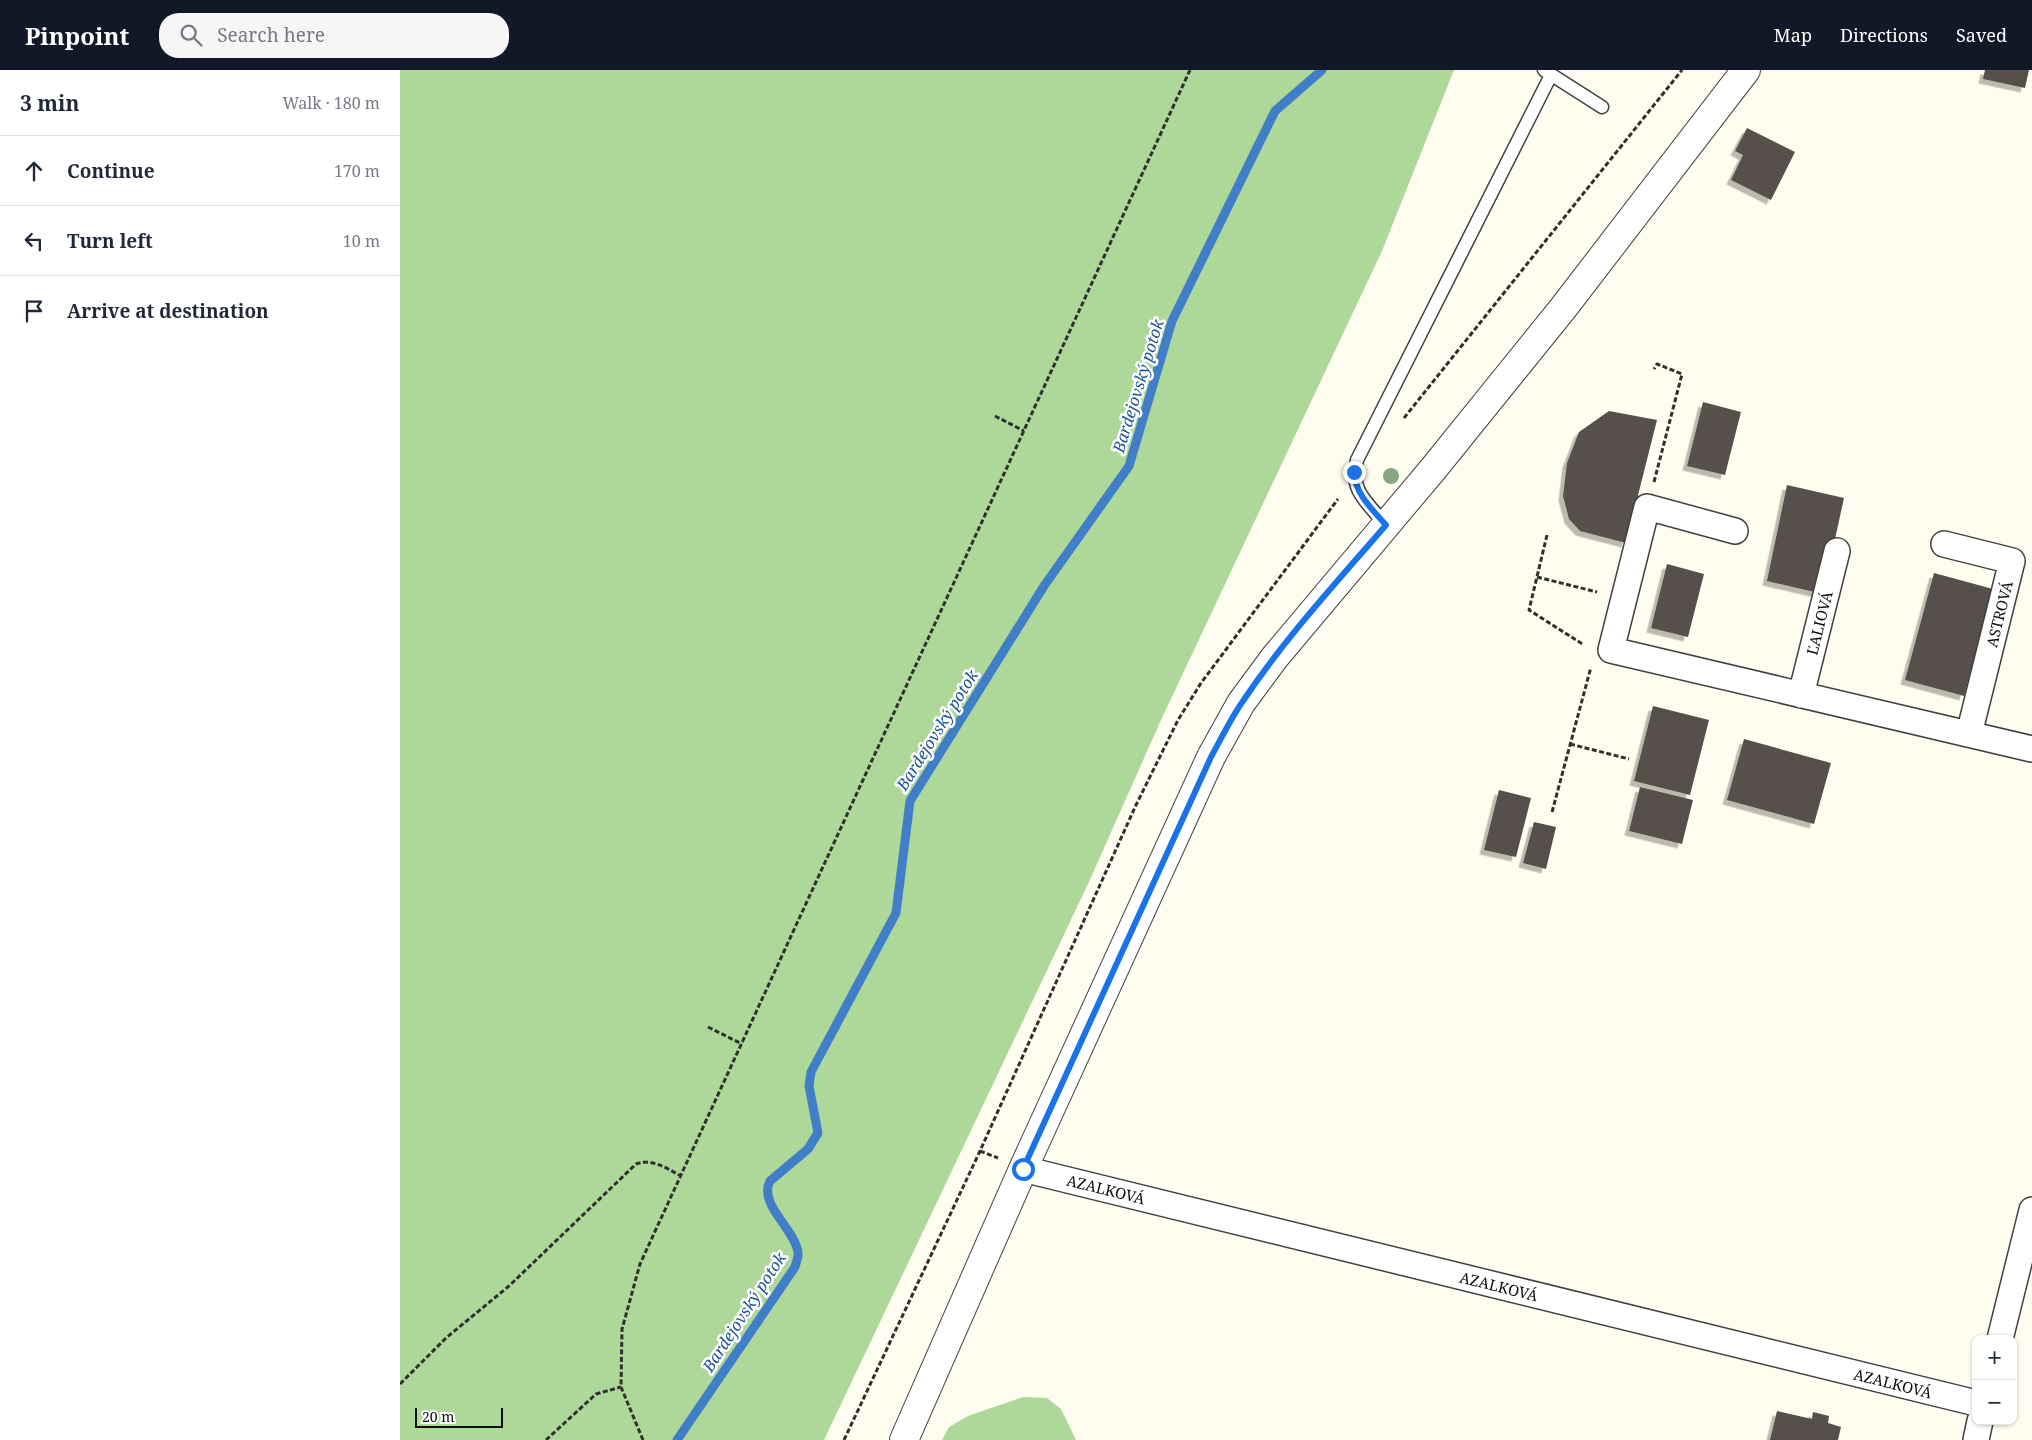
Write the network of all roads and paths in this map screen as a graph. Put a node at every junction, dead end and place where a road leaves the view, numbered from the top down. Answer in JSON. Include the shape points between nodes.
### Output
{"nodes":[{"id":1,"x":1190,"y":70,"type":"edge"},
{"id":2,"x":1746,"y":70,"type":"edge"},
{"id":3,"x":1548,"y":72,"type":"edge"},
{"id":4,"x":1602,"y":108,"type":"dead end"},
{"id":5,"x":1654,"y":369,"type":"dead end"},
{"id":6,"x":995,"y":416,"type":"dead end"},
{"id":7,"x":1024,"y":431,"type":"junction"},
{"id":8,"x":1648,"y":507,"type":"junction"},
{"id":9,"x":1386,"y":525,"type":"junction"},
{"id":10,"x":1735,"y":531,"type":"dead end"},
{"id":11,"x":1548,"y":535,"type":"dead end"},
{"id":12,"x":1944,"y":544,"type":"dead end"},
{"id":13,"x":1836,"y":551,"type":"dead end"},
{"id":14,"x":1538,"y":577,"type":"junction"},
{"id":15,"x":1598,"y":592,"type":"dead end"},
{"id":16,"x":1586,"y":646,"type":"dead end"},
{"id":17,"x":1592,"y":661,"type":"dead end"},
{"id":18,"x":1801,"y":695,"type":"junction"},
{"id":19,"x":1970,"y":734,"type":"junction"},
{"id":20,"x":1570,"y":744,"type":"junction"},
{"id":21,"x":2032,"y":749,"type":"edge"},
{"id":22,"x":1629,"y":759,"type":"dead end"},
{"id":23,"x":1552,"y":812,"type":"dead end"},
{"id":24,"x":708,"y":1027,"type":"dead end"},
{"id":25,"x":742,"y":1044,"type":"junction"},
{"id":26,"x":980,"y":1151,"type":"dead end"},
{"id":27,"x":989,"y":1155,"type":"dead end"},
{"id":28,"x":1023,"y":1169,"type":"junction"},
{"id":29,"x":681,"y":1176,"type":"junction"},
{"id":30,"x":2032,"y":1210,"type":"edge"},
{"id":31,"x":2001,"y":1335,"type":"edge"},
{"id":32,"x":400,"y":1384,"type":"edge"},
{"id":33,"x":621,"y":1387,"type":"junction"},
{"id":34,"x":1972,"y":1402,"type":"edge"},
{"id":35,"x":1979,"y":1425,"type":"edge"},
{"id":36,"x":546,"y":1440,"type":"edge"},
{"id":37,"x":642,"y":1440,"type":"edge"},
{"id":38,"x":904,"y":1440,"type":"edge"},
{"id":39,"x":1976,"y":1440,"type":"edge"}],
"edges":[{"from":1,"to":7,"type":"path"},
{"from":2,"to":9,"type":"street","via":[[1564,307]]},
{"from":3,"to":4,"type":"lane"},
{"from":3,"to":9,"type":"lane","via":[[1357,460],[1354,480],[1358,492]]},
{"from":5,"to":8,"type":"path","via":[[1657,364],[1682,374]]},
{"from":6,"to":7,"type":"path"},
{"from":7,"to":25,"type":"path"},
{"from":8,"to":10,"type":"street"},
{"from":8,"to":18,"type":"street","via":[[1611,650]]},
{"from":9,"to":28,"type":"street","via":[[1275,657],[1229,725],[1211,757]]},
{"from":11,"to":14,"type":"path"},
{"from":12,"to":19,"type":"street","name":"ASTROVÁ","via":[[2012,561]]},
{"from":13,"to":18,"type":"street","name":"ĽALIOVÁ"},
{"from":14,"to":15,"type":"path"},
{"from":14,"to":16,"type":"path","via":[[1529,610]]},
{"from":17,"to":20,"type":"path"},
{"from":18,"to":19,"type":"street"},
{"from":19,"to":21,"type":"street"},
{"from":20,"to":22,"type":"path"},
{"from":20,"to":23,"type":"path"},
{"from":24,"to":25,"type":"path"},
{"from":25,"to":29,"type":"path"},
{"from":26,"to":27,"type":"path"},
{"from":28,"to":34,"type":"street","name":"AZALKOVÁ"},
{"from":28,"to":38,"type":"street"},
{"from":29,"to":32,"type":"path","via":[[652,1162],[636,1164],[509,1286],[446,1338]]},
{"from":29,"to":33,"type":"path","via":[[640,1264],[622,1329]]},
{"from":30,"to":31,"type":"street"},
{"from":33,"to":36,"type":"path","via":[[596,1394]]},
{"from":33,"to":37,"type":"path"},
{"from":35,"to":39,"type":"street"}]}
